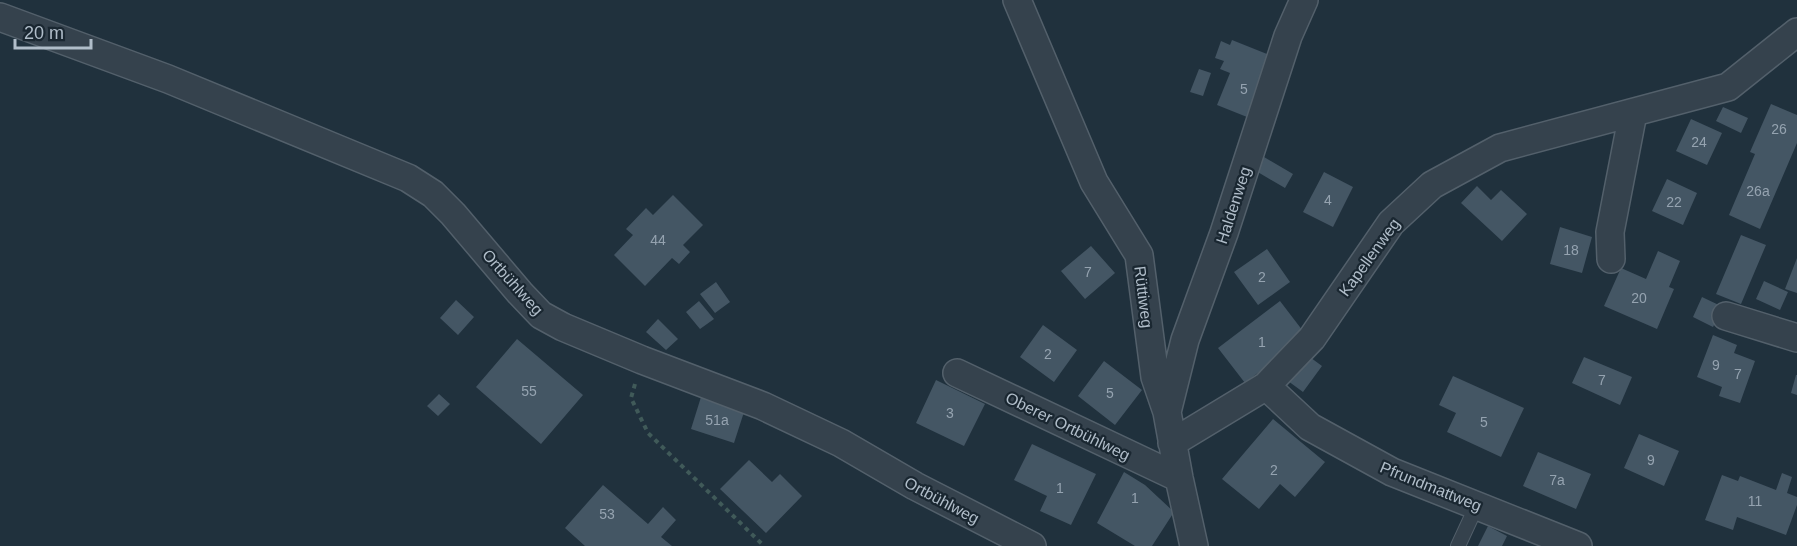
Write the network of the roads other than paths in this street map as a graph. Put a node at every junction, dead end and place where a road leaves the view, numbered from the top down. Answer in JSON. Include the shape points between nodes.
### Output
{"nodes":[{"id":1,"x":1017,"y":0,"type":"edge"},
{"id":2,"x":1304,"y":0,"type":"edge"},
{"id":3,"x":0,"y":17,"type":"edge"},
{"id":4,"x":1797,"y":32,"type":"edge"},
{"id":5,"x":1633,"y":113,"type":"junction"},
{"id":6,"x":1611,"y":259,"type":"dead end"},
{"id":7,"x":1726,"y":316,"type":"dead end"},
{"id":8,"x":1797,"y":338,"type":"edge"},
{"id":9,"x":957,"y":373,"type":"dead end"},
{"id":10,"x":1266,"y":386,"type":"junction"},
{"id":11,"x":1167,"y":412,"type":"junction"},
{"id":12,"x":1172,"y":443,"type":"junction"},
{"id":13,"x":1179,"y":478,"type":"junction"},
{"id":14,"x":1477,"y":505,"type":"junction"},
{"id":15,"x":1032,"y":546,"type":"edge"},
{"id":16,"x":1194,"y":546,"type":"edge"},
{"id":17,"x":1458,"y":546,"type":"edge"},
{"id":18,"x":1578,"y":546,"type":"edge"}],
"edges":[{"from":1,"to":11,"type":"street","name":"Rüttiweg","via":[[1094,182],[1139,255],[1155,377]]},
{"from":2,"to":11,"type":"street","name":"Haldenweg","via":[[1288,36],[1185,340]]},
{"from":3,"to":15,"type":"street","name":"Ortbühlweg","via":[[168,79],[408,178],[433,194],[453,214],[541,315],[642,360],[763,405]]},
{"from":4,"to":5,"type":"street","name":"Kapellenweg","via":[[1728,87]]},
{"from":5,"to":6,"type":"street","via":[[1610,232]]},
{"from":5,"to":10,"type":"street","name":"Kapellenweg","via":[[1500,148],[1432,185],[1391,223],[1312,338]]},
{"from":7,"to":8,"type":"street"},
{"from":9,"to":13,"type":"street","name":"Oberer Ortbühlweg"},
{"from":10,"to":12,"type":"street","name":"Kapellenweg"},
{"from":10,"to":14,"type":"street","name":"Pfrundmattweg","via":[[1310,427],[1392,472]]},
{"from":11,"to":12,"type":"street","name":"Rüttiweg"},
{"from":12,"to":13,"type":"street","name":"Rüttiweg"},
{"from":13,"to":16,"type":"street","name":"Rüttiweg"},
{"from":14,"to":17,"type":"lane"},
{"from":14,"to":18,"type":"street","name":"Pfrundmattweg"}]}
